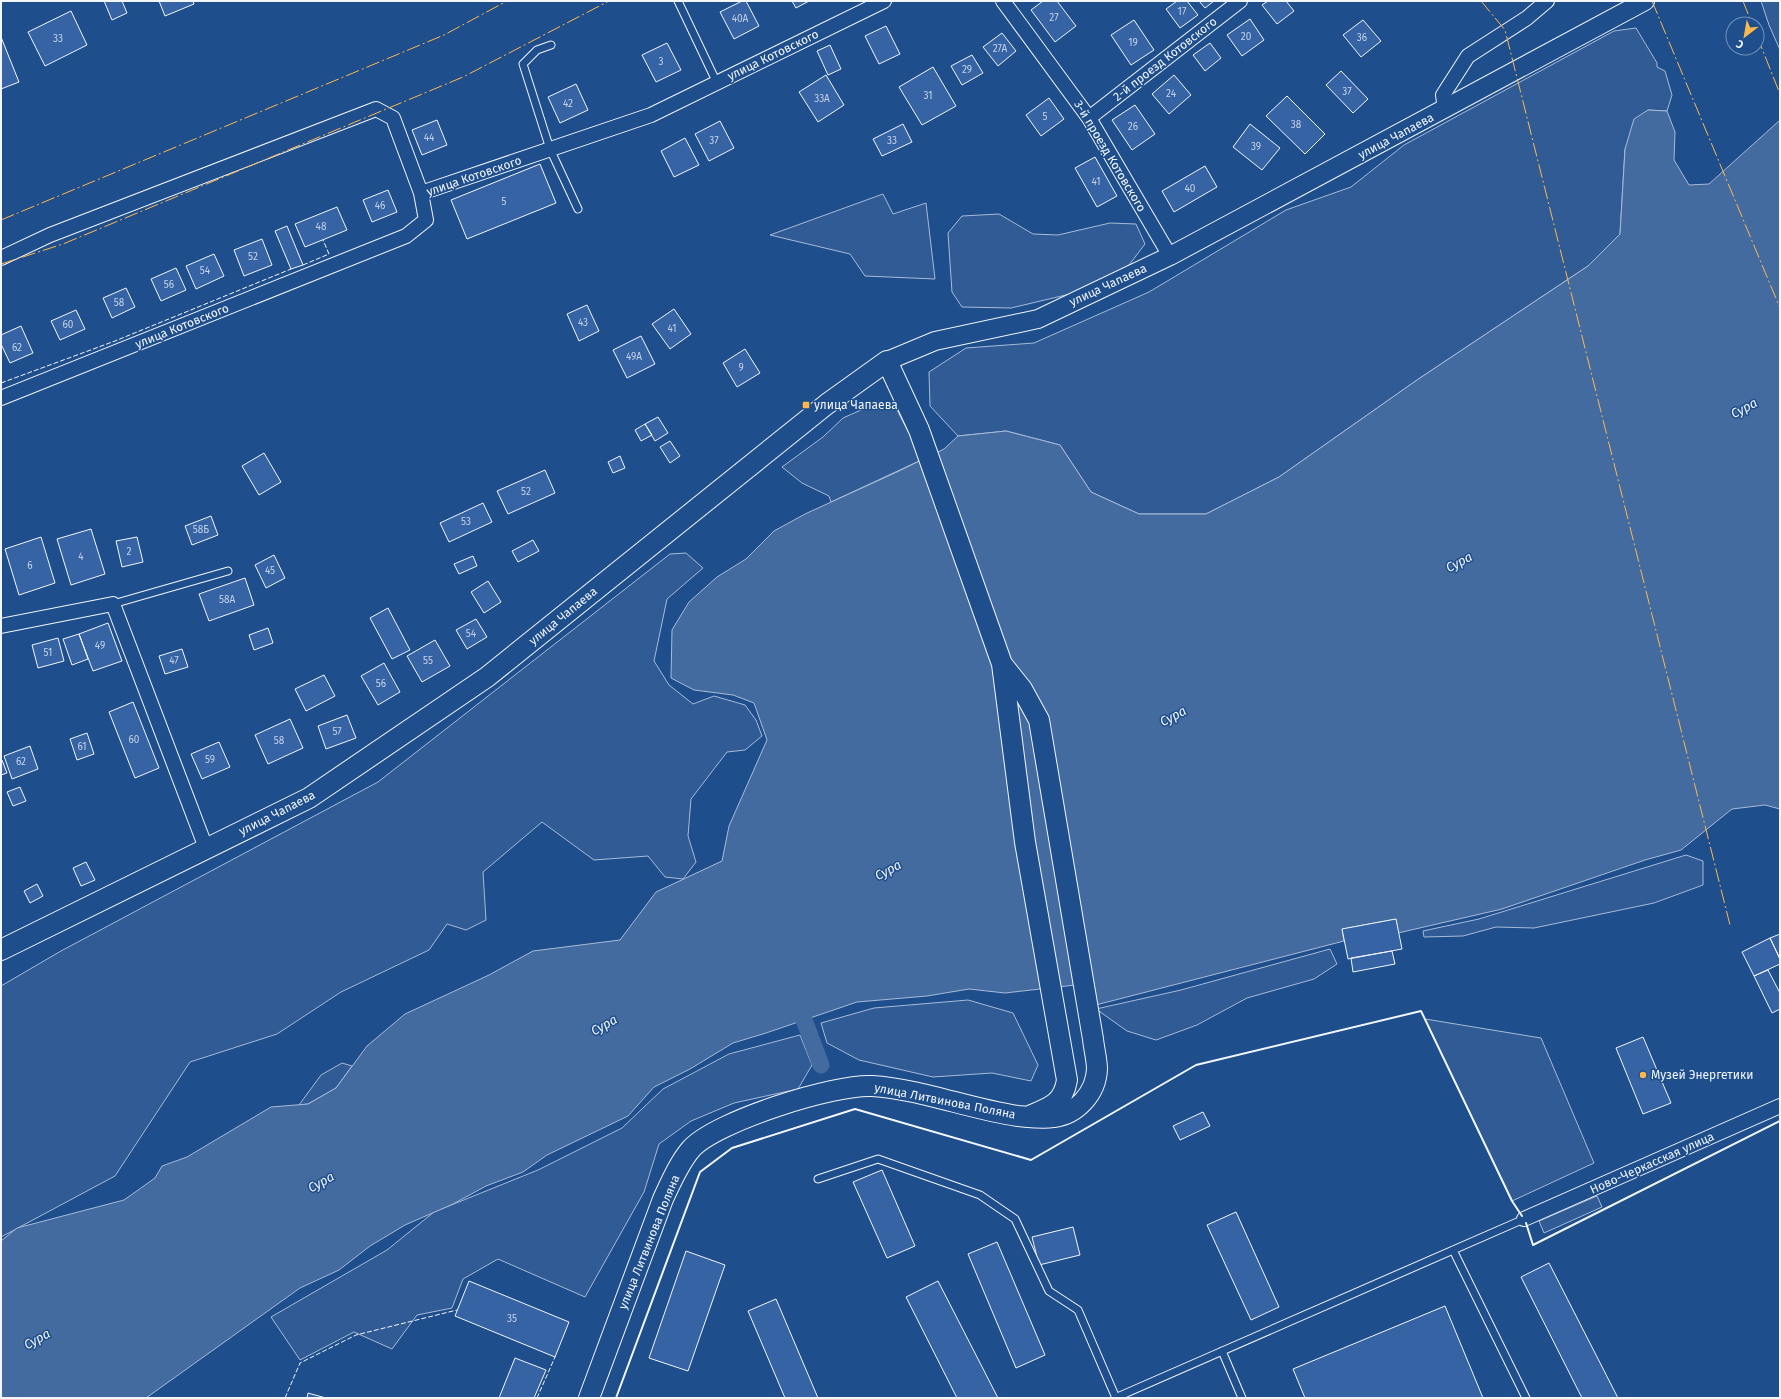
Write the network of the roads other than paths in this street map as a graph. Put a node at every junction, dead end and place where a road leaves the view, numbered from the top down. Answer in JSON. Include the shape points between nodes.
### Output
{"nodes":[{"id":1,"x":678,"y":1,"type":"edge"},
{"id":2,"x":884,"y":1,"type":"edge"},
{"id":3,"x":1003,"y":1,"type":"edge"},
{"id":4,"x":1240,"y":1,"type":"edge"},
{"id":5,"x":1547,"y":1,"type":"edge"},
{"id":6,"x":1645,"y":1,"type":"edge"},
{"id":7,"x":551,"y":45,"type":"dead end"},
{"id":8,"x":717,"y":83,"type":"junction"},
{"id":9,"x":1445,"y":110,"type":"junction"},
{"id":10,"x":1089,"y":118,"type":"junction"},
{"id":11,"x":550,"y":149,"type":"junction"},
{"id":12,"x":421,"y":192,"type":"junction"},
{"id":13,"x":578,"y":209,"type":"dead end"},
{"id":14,"x":1170,"y":256,"type":"junction"},
{"id":15,"x":1,"y":258,"type":"edge"},
{"id":16,"x":887,"y":361,"type":"junction"},
{"id":17,"x":1,"y":398,"type":"edge"},
{"id":18,"x":228,"y":571,"type":"dead end"},
{"id":19,"x":113,"y":604,"type":"junction"},
{"id":20,"x":1,"y":626,"type":"edge"},
{"id":21,"x":1002,"y":664,"type":"junction"},
{"id":22,"x":206,"y":848,"type":"junction"},
{"id":23,"x":1,"y":950,"type":"edge"},
{"id":24,"x":1780,"y":1106,"type":"edge"},
{"id":25,"x":1027,"y":1117,"type":"junction"},
{"id":26,"x":818,"y":1179,"type":"dead end"},
{"id":27,"x":1524,"y":1219,"type":"joint"},
{"id":28,"x":1453,"y":1250,"type":"junction"},
{"id":29,"x":1222,"y":1351,"type":"junction"},
{"id":30,"x":589,"y":1398,"type":"edge"},
{"id":31,"x":1116,"y":1398,"type":"edge"},
{"id":32,"x":1242,"y":1398,"type":"edge"},
{"id":33,"x":1526,"y":1398,"type":"edge"}],
"edges":[{"from":1,"to":8,"type":"lane"},
{"from":2,"to":8,"type":"street","name":"улица Котовского"},
{"from":3,"to":10,"type":"street","name":"3-й проезд Котовского"},
{"from":4,"to":10,"type":"street","name":"2-й проезд Котовского"},
{"from":5,"to":9,"type":"street","name":"улица Чапаева","via":[[1527,18],[1468,56],[1443,94]]},
{"from":6,"to":9,"type":"street","name":"улица Чапаева"},
{"from":7,"to":11,"type":"lane","via":[[537,50],[523,64]]},
{"from":8,"to":11,"type":"street","name":"улица Котовского","via":[[651,115]]},
{"from":9,"to":14,"type":"street","name":"улица Чапаева"},
{"from":10,"to":14,"type":"street","name":"3-й проезд Котовского"},
{"from":11,"to":12,"type":"street","name":"улица Котовского"},
{"from":11,"to":13,"type":"lane"},
{"from":12,"to":15,"type":"street","via":[[393,118],[376,108],[50,235]]},
{"from":12,"to":17,"type":"street","name":"улица Котовского","via":[[426,220],[406,236]]},
{"from":14,"to":16,"type":"street","name":"улица Чапаева","via":[[1038,319],[935,341]]},
{"from":16,"to":21,"type":"main road","via":[[919,430]]},
{"from":16,"to":22,"type":"main road","name":"улица Чапаева","via":[[822,408],[487,678],[309,798]]},
{"from":18,"to":19,"type":"lane"},
{"from":19,"to":20,"type":"street"},
{"from":19,"to":22,"type":"street"},
{"from":21,"to":25,"type":"main road","via":[[1025,842],[1067,1080],[1065,1092],[1060,1099],[1050,1107]]},
{"from":21,"to":25,"type":"main road","name":"улица Литвинова Поляна","via":[[1022,689],[1039,720],[1097,1069],[1090,1092],[1083,1103],[1056,1117]]},
{"from":22,"to":23,"type":"main road","name":"улица Чапаева"},
{"from":24,"to":27,"type":"street","name":"Ново-Черкасская улица"},
{"from":25,"to":30,"type":"main road","name":"улица Литвинова Поляна","via":[[1002,1114],[904,1090],[866,1086],[831,1091],[782,1105],[710,1134],[692,1149],[676,1172]]},
{"from":26,"to":31,"type":"lane","via":[[878,1159],[980,1195],[1015,1219],[1049,1290],[1078,1310]]},
{"from":27,"to":28,"type":"lane"},
{"from":28,"to":29,"type":"lane"},
{"from":28,"to":33,"type":"lane"},
{"from":29,"to":31,"type":"lane"},
{"from":29,"to":32,"type":"lane"}]}
